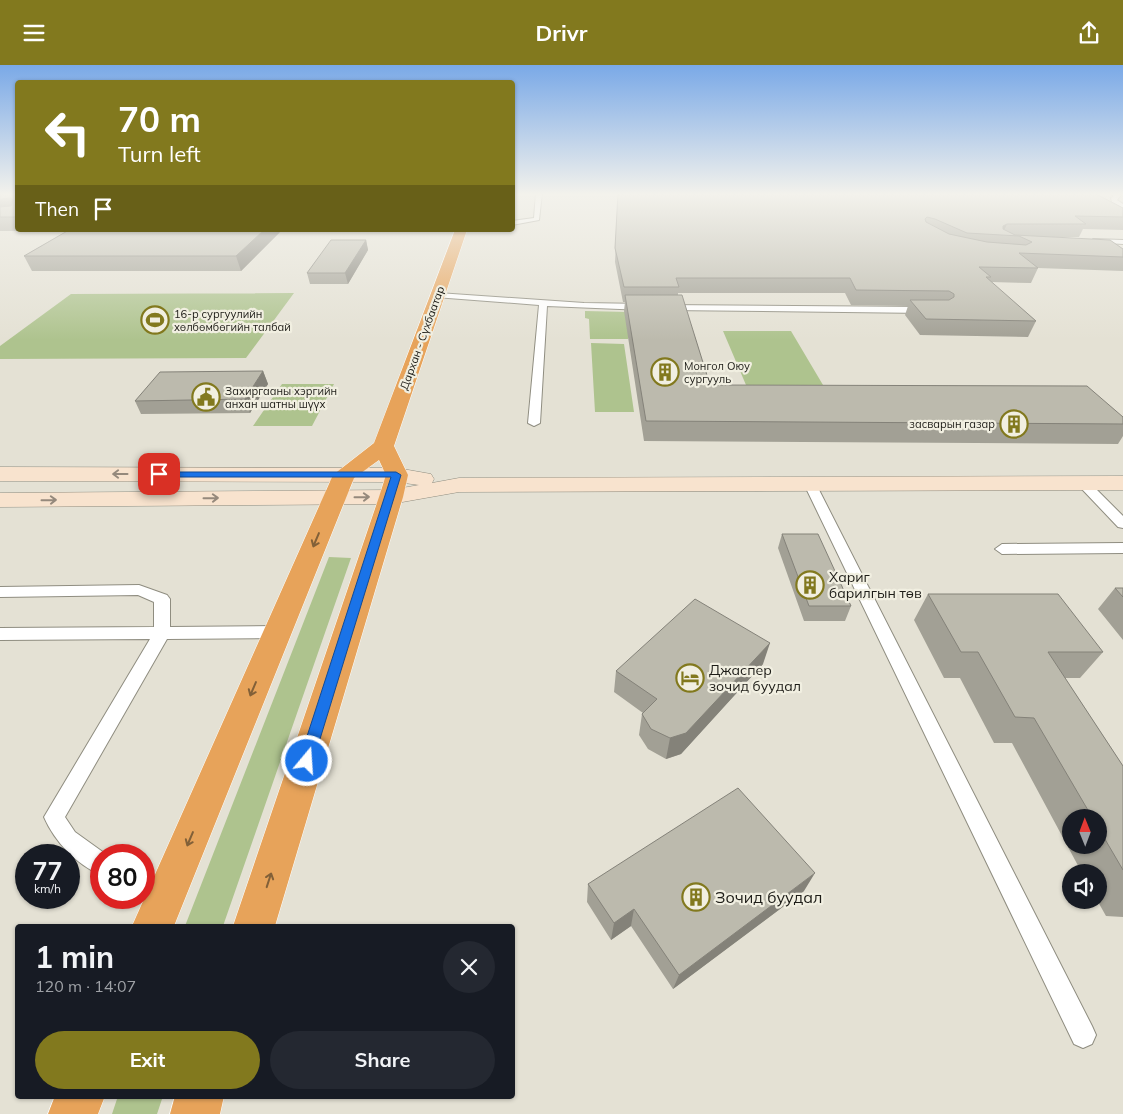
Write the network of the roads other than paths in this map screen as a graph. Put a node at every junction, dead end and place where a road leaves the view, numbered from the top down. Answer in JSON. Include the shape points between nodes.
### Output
{"nodes":[{"id":1,"x":457,"y":242,"type":"edge"},
{"id":2,"x":1094,"y":249,"type":"edge"},
{"id":3,"x":1114,"y":250,"type":"edge"},
{"id":4,"x":438,"y":295,"type":"junction"},
{"id":5,"x":543,"y":303,"type":"junction"},
{"id":6,"x":933,"y":311,"type":"edge"},
{"id":7,"x":534,"y":423,"type":"dead end"},
{"id":8,"x":383,"y":446,"type":"junction"},
{"id":9,"x":0,"y":474,"type":"edge"},
{"id":10,"x":1083,"y":483,"type":"junction"},
{"id":11,"x":1123,"y":483,"type":"edge"},
{"id":12,"x":810,"y":484,"type":"junction"},
{"id":13,"x":339,"y":486,"type":"junction"},
{"id":14,"x":394,"y":486,"type":"junction"},
{"id":15,"x":0,"y":500,"type":"edge"},
{"id":16,"x":1123,"y":524,"type":"edge"},
{"id":17,"x":1123,"y":548,"type":"edge"},
{"id":18,"x":1002,"y":549,"type":"dead end"},
{"id":19,"x":0,"y":592,"type":"edge"},
{"id":20,"x":277,"y":632,"type":"junction"},
{"id":21,"x":162,"y":633,"type":"junction"},
{"id":22,"x":0,"y":634,"type":"edge"},
{"id":23,"x":90,"y":856,"type":"edge"},
{"id":24,"x":152,"y":910,"type":"edge"},
{"id":25,"x":255,"y":924,"type":"edge"},
{"id":26,"x":1083,"y":1035,"type":"dead end"},
{"id":27,"x":80,"y":1099,"type":"edge"},
{"id":28,"x":199,"y":1099,"type":"edge"},
{"id":29,"x":73,"y":1114,"type":"edge"},
{"id":30,"x":195,"y":1114,"type":"edge"}],
"edges":[{"from":1,"to":4,"type":"highway","name":"Дархан - Сүхбаатар"},
{"from":2,"to":3,"type":"lane"},
{"from":4,"to":5,"type":"lane"},
{"from":4,"to":8,"type":"highway","name":"Дархан - Сүхбаатар"},
{"from":5,"to":6,"type":"lane","via":[[584,307]]},
{"from":5,"to":7,"type":"lane"},
{"from":8,"to":13,"type":"highway"},
{"from":8,"to":14,"type":"highway"},
{"from":13,"to":9,"type":"main road","one_way":true},
{"from":10,"to":11,"type":"main road"},
{"from":10,"to":12,"type":"main road"},
{"from":10,"to":16,"type":"lane"},
{"from":12,"to":14,"type":"main road"},
{"from":12,"to":26,"type":"lane"},
{"from":13,"to":14,"type":"main road"},
{"from":15,"to":13,"type":"main road","one_way":true},
{"from":13,"to":20,"type":"highway","one_way":true},
{"from":25,"to":14,"type":"highway","one_way":true},
{"from":17,"to":18,"type":"lane"},
{"from":19,"to":21,"type":"lane","via":[[140,590],[162,599]]},
{"from":20,"to":21,"type":"lane"},
{"from":20,"to":24,"type":"highway","one_way":true},
{"from":21,"to":22,"type":"lane"},
{"from":21,"to":23,"type":"lane","via":[[54,817],[68,839]]},
{"from":27,"to":29,"type":"highway"},
{"from":28,"to":30,"type":"highway"}]}
